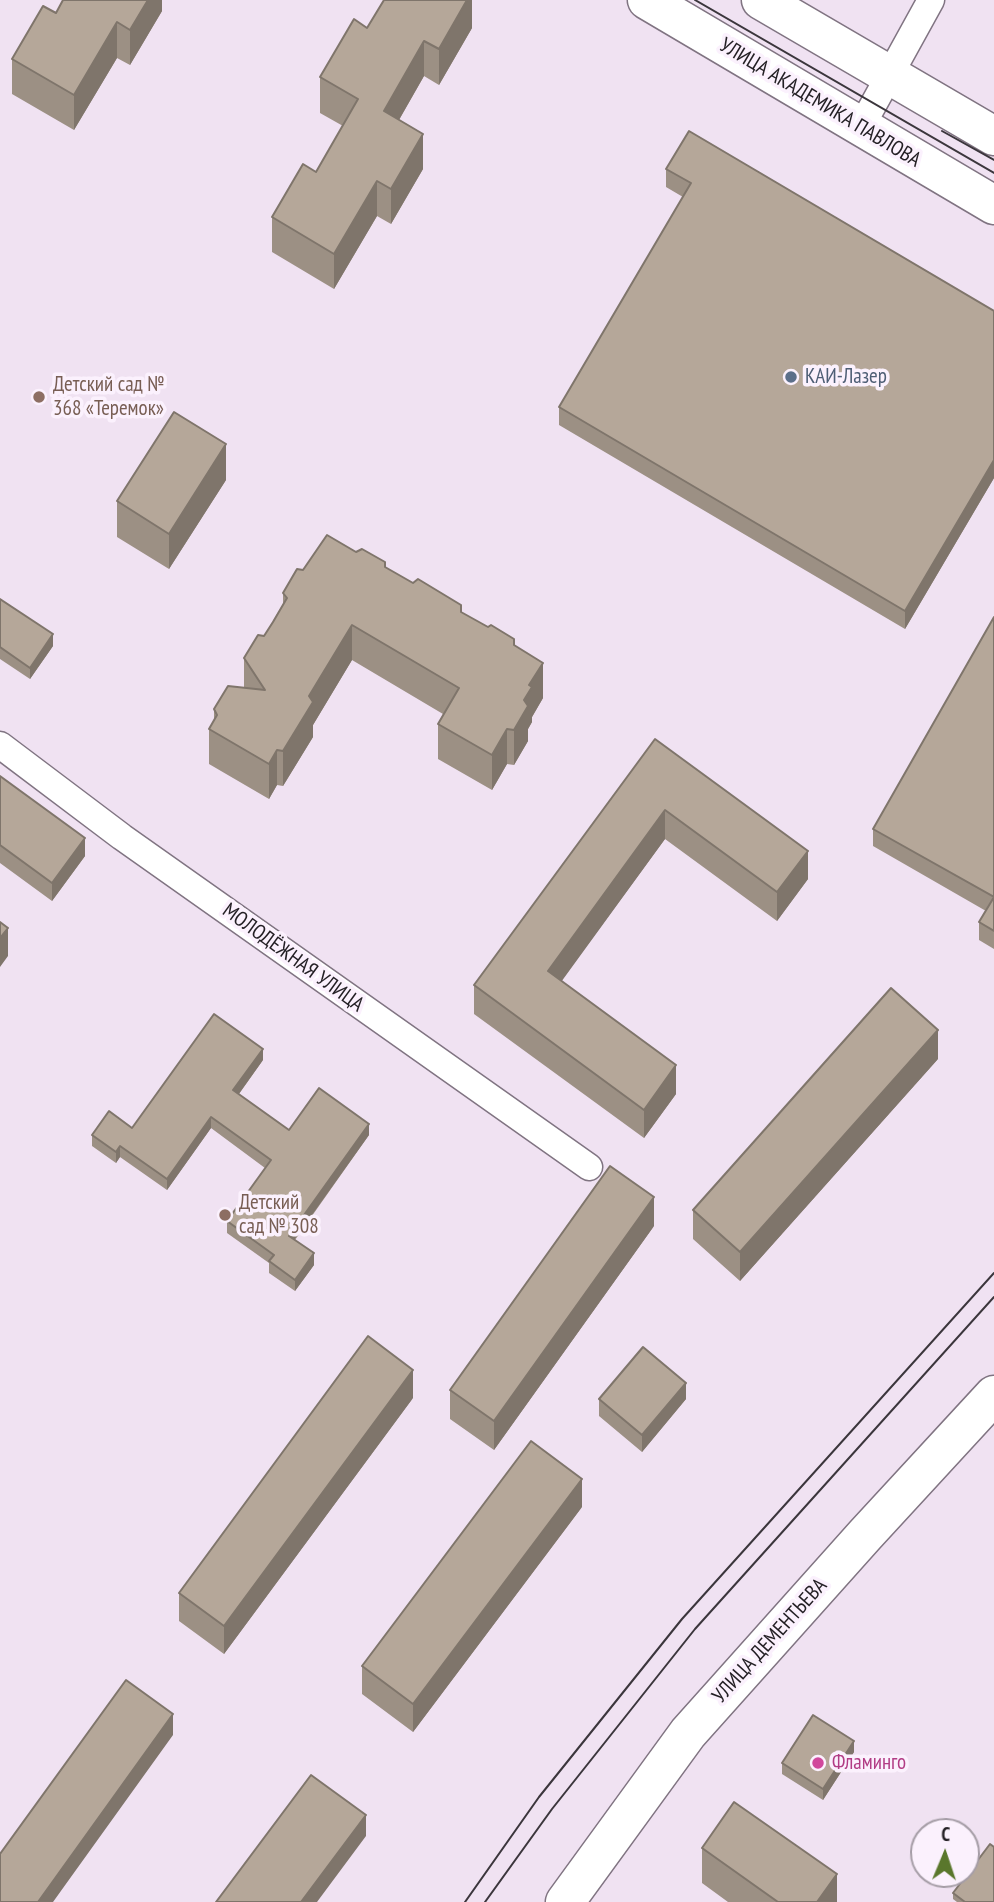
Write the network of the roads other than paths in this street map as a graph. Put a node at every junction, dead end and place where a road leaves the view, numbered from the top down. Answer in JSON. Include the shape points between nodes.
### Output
{"nodes":[{"id":1,"x":647,"y":0,"type":"edge"},
{"id":2,"x":761,"y":0,"type":"edge"},
{"id":3,"x":930,"y":0,"type":"edge"},
{"id":4,"x":891,"y":76,"type":"junction"},
{"id":5,"x":861,"y":127,"type":"junction"},
{"id":6,"x":994,"y":136,"type":"edge"},
{"id":7,"x":994,"y":205,"type":"edge"},
{"id":8,"x":0,"y":746,"type":"edge"},
{"id":9,"x":589,"y":1167,"type":"dead end"},
{"id":10,"x":994,"y":1395,"type":"edge"},
{"id":11,"x":565,"y":1902,"type":"edge"}],
"edges":[{"from":1,"to":5,"type":"main road","name":"УЛИЦА АКАДЕМИКА ПАВЛОВА"},
{"from":2,"to":4,"type":"main road"},
{"from":3,"to":4,"type":"street"},
{"from":4,"to":5,"type":"street"},
{"from":4,"to":6,"type":"main road"},
{"from":5,"to":7,"type":"main road","name":"УЛИЦА АКАДЕМИКА ПАВЛОВА"},
{"from":8,"to":9,"type":"street","name":"МОЛОДЁЖНАЯ УЛИЦА"},
{"from":10,"to":11,"type":"main road","name":"УЛИЦА ДЕМЕНТЬЕВА","via":[[688,1733]]}]}
